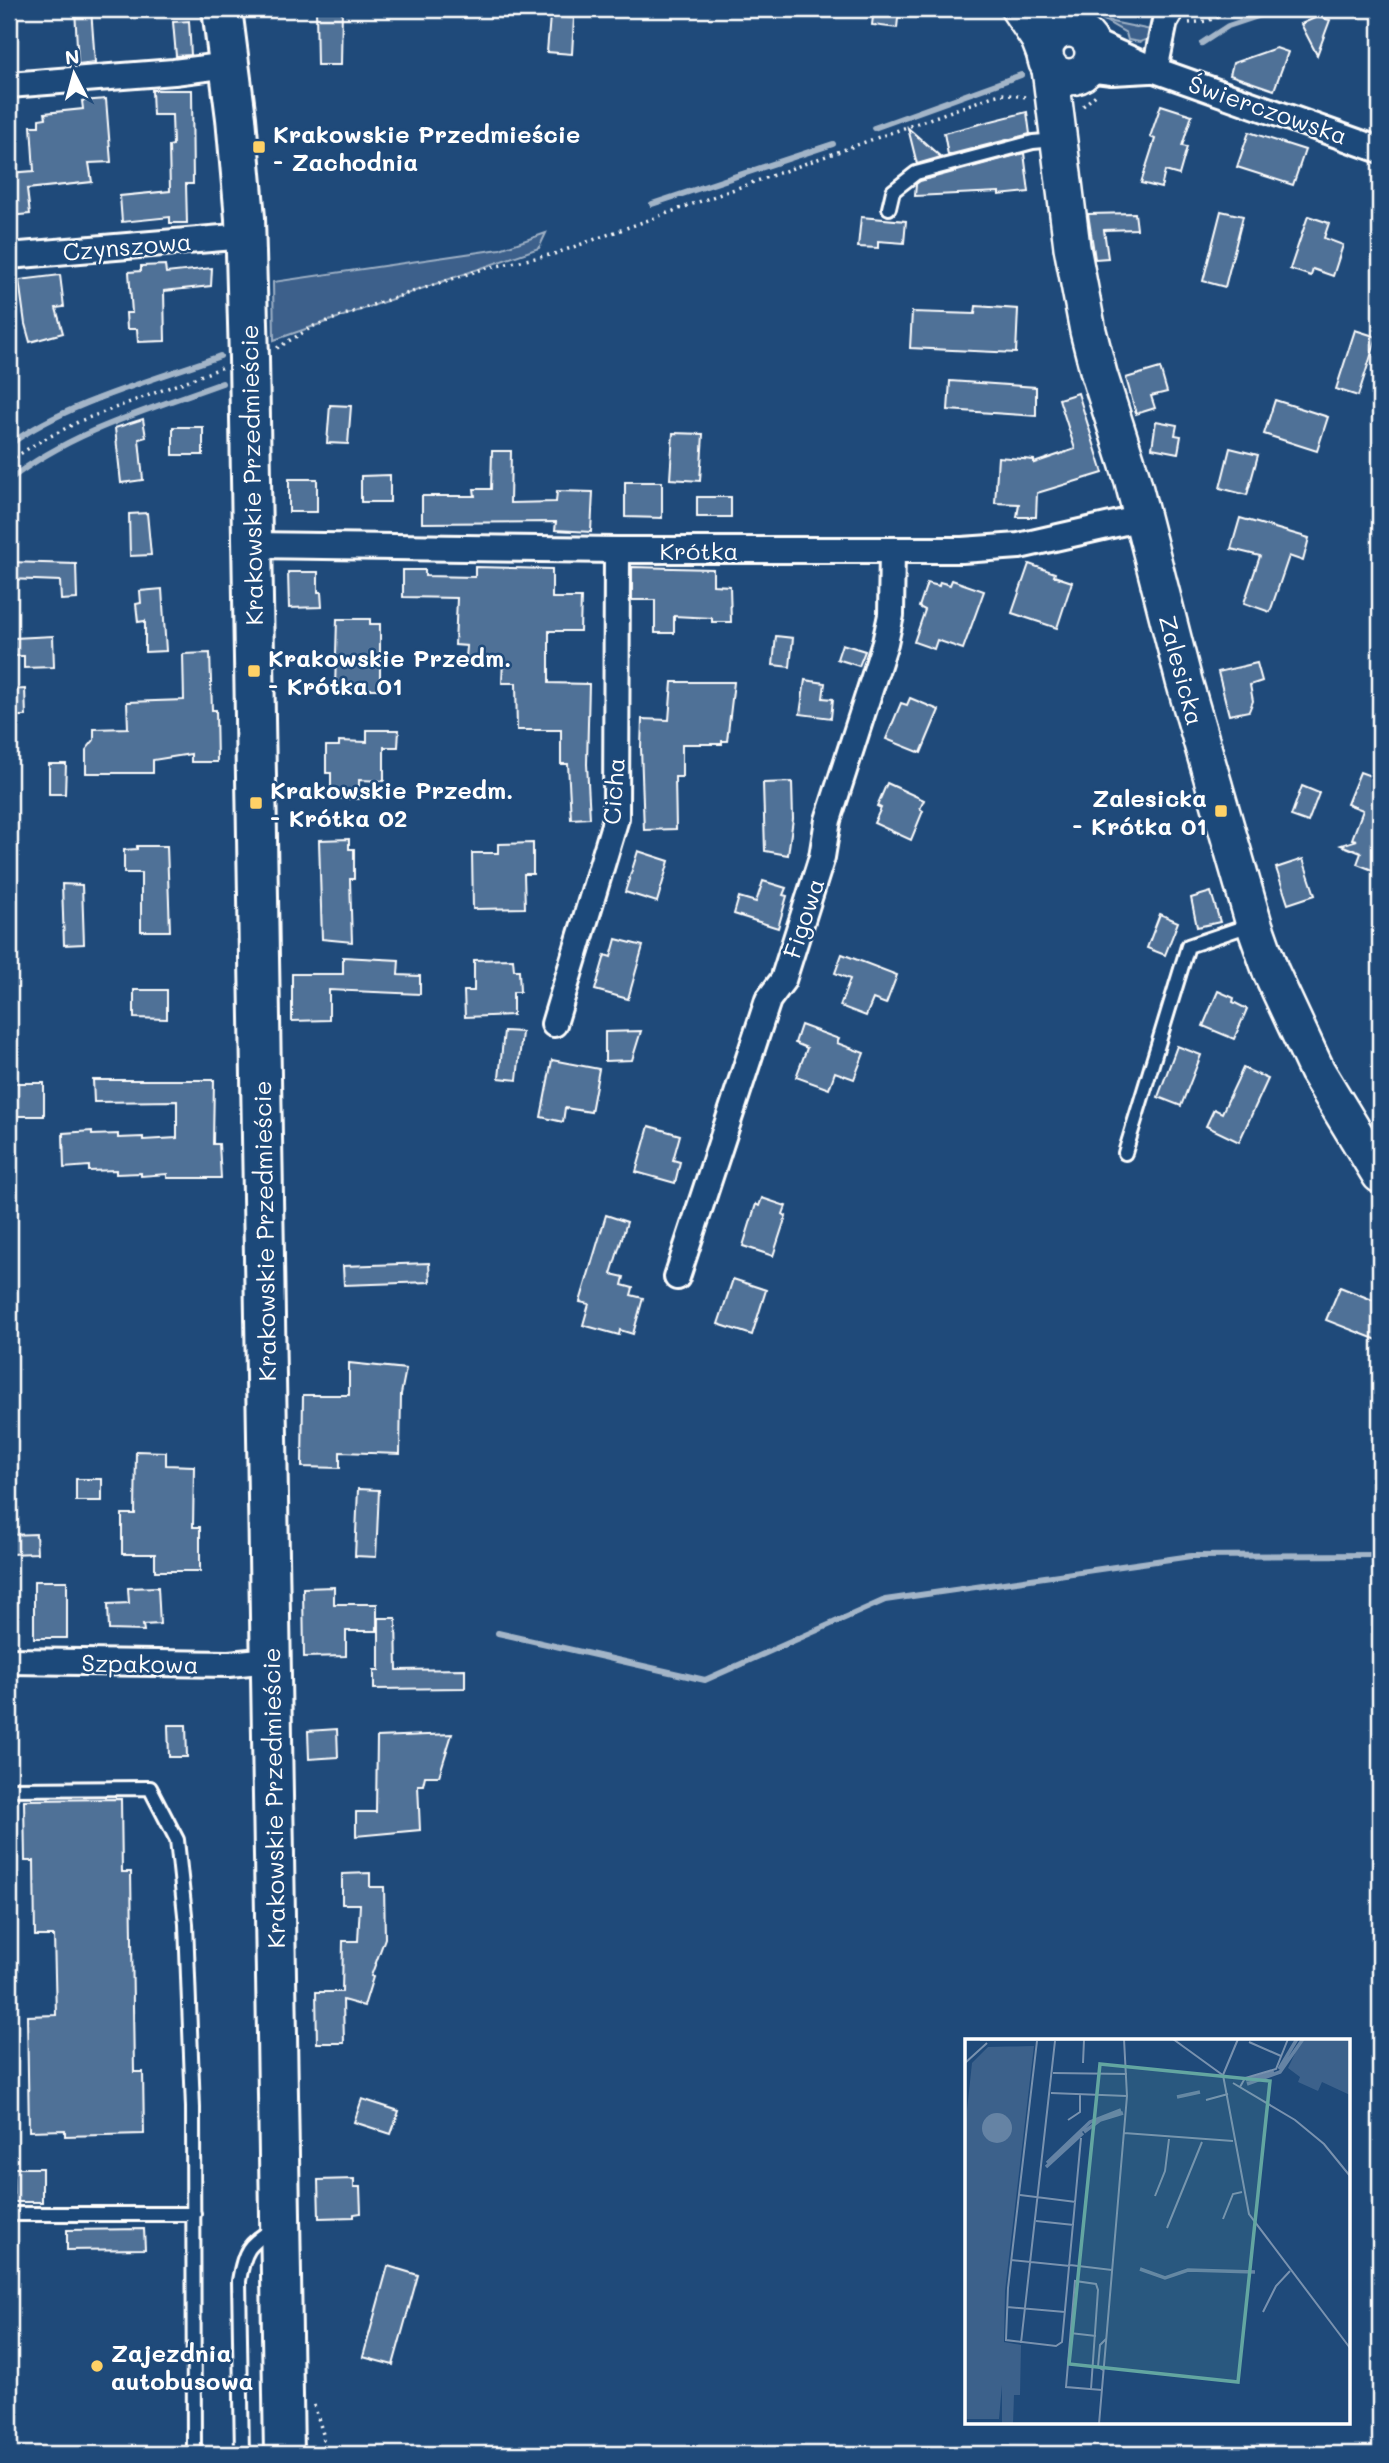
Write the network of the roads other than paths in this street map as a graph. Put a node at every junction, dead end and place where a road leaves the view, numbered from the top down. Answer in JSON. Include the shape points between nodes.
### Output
{"nodes":[{"id":1,"x":222,"y":9,"type":"edge"},
{"id":2,"x":1019,"y":9,"type":"edge"},
{"id":3,"x":1039,"y":9,"type":"edge"},
{"id":4,"x":1175,"y":16,"type":"edge"},
{"id":5,"x":1066,"y":62,"type":"junction"},
{"id":6,"x":229,"y":65,"type":"junction"},
{"id":7,"x":1155,"y":70,"type":"junction"},
{"id":8,"x":9,"y":85,"type":"edge"},
{"id":9,"x":1060,"y":139,"type":"junction"},
{"id":10,"x":1380,"y":150,"type":"edge"},
{"id":11,"x":889,"y":208,"type":"dead end"},
{"id":12,"x":246,"y":236,"type":"junction"},
{"id":13,"x":9,"y":256,"type":"edge"},
{"id":14,"x":1142,"y":517,"type":"junction"},
{"id":15,"x":252,"y":545,"type":"junction"},
{"id":16,"x":617,"y":550,"type":"junction"},
{"id":17,"x":892,"y":550,"type":"junction"},
{"id":18,"x":1254,"y":924,"type":"junction"},
{"id":19,"x":554,"y":1024,"type":"dead end"},
{"id":20,"x":1125,"y":1153,"type":"dead end"},
{"id":21,"x":1380,"y":1175,"type":"edge"},
{"id":22,"x":677,"y":1277,"type":"dead end"},
{"id":23,"x":270,"y":1660,"type":"junction"},
{"id":24,"x":9,"y":1661,"type":"edge"},
{"id":25,"x":9,"y":1789,"type":"edge"},
{"id":26,"x":9,"y":2214,"type":"edge"},
{"id":27,"x":194,"y":2214,"type":"junction"},
{"id":28,"x":280,"y":2225,"type":"junction"},
{"id":29,"x":194,"y":2454,"type":"edge"},
{"id":30,"x":242,"y":2454,"type":"edge"},
{"id":31,"x":284,"y":2454,"type":"edge"}],
"edges":[{"from":1,"to":6,"type":"main road","name":"Krakowskie Przedmieście"},
{"from":2,"to":5,"type":"street","via":[[1039,39]]},
{"from":3,"to":5,"type":"street"},
{"from":4,"to":7,"type":"street","via":[[1163,31]]},
{"from":5,"to":7,"type":"street","name":"Świerczowska","via":[[1112,72]]},
{"from":5,"to":9,"type":"street","name":"Zalesicka"},
{"from":6,"to":8,"type":"street"},
{"from":6,"to":12,"type":"main road","name":"Krakowskie Przedmieście"},
{"from":7,"to":10,"type":"street","name":"Świerczowska"},
{"from":9,"to":11,"type":"lane","via":[[916,173],[893,191]]},
{"from":9,"to":14,"type":"street","name":"Zalesicka","via":[[1072,247],[1088,331]]},
{"from":12,"to":13,"type":"street","name":"Czynszowa"},
{"from":12,"to":15,"type":"main road","name":"Krakowskie Przedmieście"},
{"from":14,"to":17,"type":"street","name":"Krótka","via":[[1019,546]]},
{"from":14,"to":18,"type":"street","name":"Zalesicka"},
{"from":15,"to":16,"type":"street","name":"Krótka"},
{"from":15,"to":23,"type":"main road","name":"Krakowskie Przedmieście"},
{"from":16,"to":17,"type":"street","name":"Krótka"},
{"from":16,"to":19,"type":"street","name":"Cicha","via":[[616,818]]},
{"from":17,"to":22,"type":"street","name":"Figowa","via":[[888,632],[828,820],[822,857],[783,981],[768,1000]]},
{"from":18,"to":20,"type":"lane","via":[[1188,946]]},
{"from":18,"to":21,"type":"street","name":"Zalesicka","via":[[1317,1072]]},
{"from":23,"to":24,"type":"street","name":"Szpakowa","via":[[229,1664]]},
{"from":23,"to":28,"type":"main road","name":"Krakowskie Przedmieście"},
{"from":25,"to":27,"type":"lane","via":[[150,1788],[177,1840],[186,1924]]},
{"from":26,"to":27,"type":"lane"},
{"from":27,"to":29,"type":"lane"},
{"from":28,"to":30,"type":"lane","via":[[252,2243],[243,2255],[239,2281]]},
{"from":28,"to":31,"type":"main road","name":"Krakowskie Przedmieście"}]}
